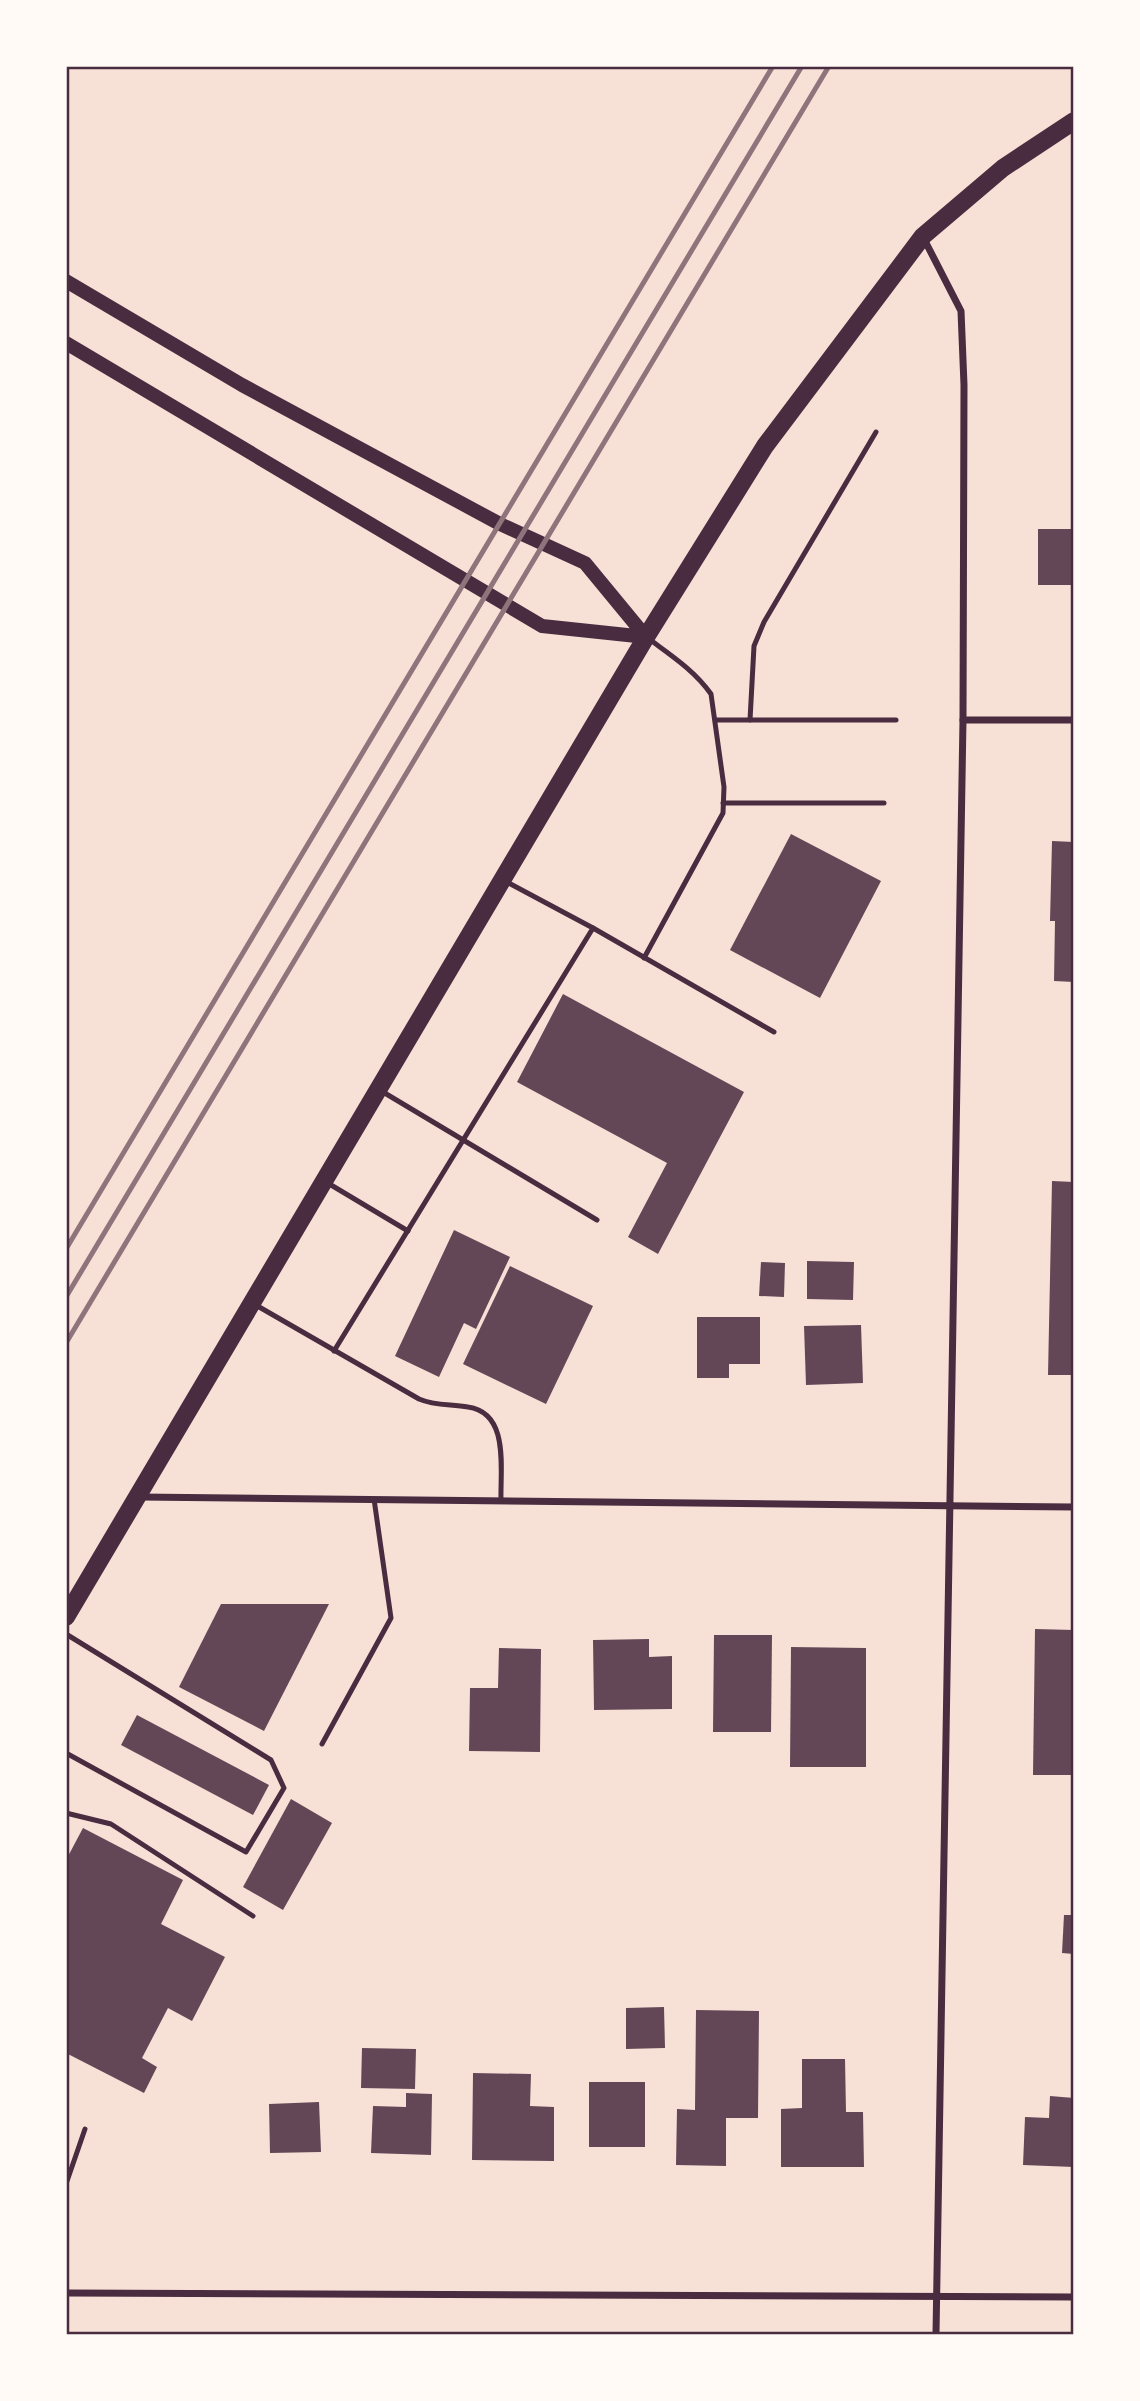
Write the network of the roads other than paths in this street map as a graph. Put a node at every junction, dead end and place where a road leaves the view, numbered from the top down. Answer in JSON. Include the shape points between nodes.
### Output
{"nodes":[{"id":1,"x":1073,"y":121,"type":"edge"},
{"id":2,"x":923,"y":236,"type":"junction"},
{"id":3,"x":66,"y":281,"type":"edge"},
{"id":4,"x":66,"y":343,"type":"edge"},
{"id":5,"x":876,"y":432,"type":"dead end"},
{"id":6,"x":646,"y":637,"type":"junction"},
{"id":7,"x":716,"y":720,"type":"junction"},
{"id":8,"x":750,"y":720,"type":"junction"},
{"id":9,"x":896,"y":720,"type":"dead end"},
{"id":10,"x":963,"y":720,"type":"junction"},
{"id":11,"x":1073,"y":720,"type":"edge"},
{"id":12,"x":723,"y":803,"type":"junction"},
{"id":13,"x":884,"y":803,"type":"dead end"},
{"id":14,"x":504,"y":880,"type":"junction"},
{"id":15,"x":593,"y":928,"type":"junction"},
{"id":16,"x":644,"y":958,"type":"junction"},
{"id":17,"x":774,"y":1032,"type":"dead end"},
{"id":18,"x":380,"y":1090,"type":"junction"},
{"id":19,"x":464,"y":1139,"type":"junction"},
{"id":20,"x":326,"y":1182,"type":"junction"},
{"id":21,"x":597,"y":1220,"type":"dead end"},
{"id":22,"x":408,"y":1231,"type":"junction"},
{"id":23,"x":254,"y":1304,"type":"junction"},
{"id":24,"x":334,"y":1352,"type":"junction"},
{"id":25,"x":140,"y":1497,"type":"junction"},
{"id":26,"x":374,"y":1499,"type":"junction"},
{"id":27,"x":501,"y":1501,"type":"junction"},
{"id":28,"x":949,"y":1506,"type":"junction"},
{"id":29,"x":1073,"y":1507,"type":"edge"},
{"id":30,"x":66,"y":1618,"type":"edge"},
{"id":31,"x":66,"y":1634,"type":"edge"},
{"id":32,"x":322,"y":1744,"type":"dead end"},
{"id":33,"x":66,"y":1753,"type":"edge"},
{"id":34,"x":66,"y":1813,"type":"edge"},
{"id":35,"x":253,"y":1916,"type":"dead end"},
{"id":36,"x":85,"y":2129,"type":"dead end"},
{"id":37,"x":66,"y":2184,"type":"edge"},
{"id":38,"x":66,"y":2293,"type":"edge"},
{"id":39,"x":936,"y":2297,"type":"junction"},
{"id":40,"x":1073,"y":2297,"type":"edge"},
{"id":41,"x":936,"y":2334,"type":"edge"}],
"edges":[{"from":1,"to":2,"type":"main road","via":[[1003,168]]},
{"from":2,"to":6,"type":"main road","via":[[765,446]]},
{"from":2,"to":10,"type":"street","via":[[961,311]]},
{"from":3,"to":6,"type":"main road","via":[[242,385],[500,524],[585,564]]},
{"from":4,"to":6,"type":"main road","via":[[542,626]]},
{"from":5,"to":8,"type":"lane","via":[[764,622],[754,646]]},
{"from":6,"to":7,"type":"lane","via":[[702,682],[711,694]]},
{"from":6,"to":14,"type":"main road"},
{"from":7,"to":8,"type":"lane"},
{"from":7,"to":12,"type":"lane"},
{"from":8,"to":9,"type":"lane"},
{"from":10,"to":11,"type":"street"},
{"from":10,"to":28,"type":"street"},
{"from":12,"to":13,"type":"lane"},
{"from":12,"to":16,"type":"lane","via":[[723,813]]},
{"from":14,"to":15,"type":"lane"},
{"from":14,"to":18,"type":"main road"},
{"from":15,"to":16,"type":"lane"},
{"from":15,"to":19,"type":"lane"},
{"from":16,"to":17,"type":"lane"},
{"from":18,"to":19,"type":"lane"},
{"from":18,"to":20,"type":"main road"},
{"from":19,"to":21,"type":"lane"},
{"from":19,"to":22,"type":"lane"},
{"from":20,"to":22,"type":"lane"},
{"from":20,"to":23,"type":"main road"},
{"from":22,"to":24,"type":"lane"},
{"from":23,"to":24,"type":"lane"},
{"from":23,"to":25,"type":"main road"},
{"from":24,"to":27,"type":"lane","via":[[428,1403],[484,1412],[495,1423],[499,1437]]},
{"from":25,"to":26,"type":"street"},
{"from":25,"to":30,"type":"main road"},
{"from":26,"to":27,"type":"street"},
{"from":26,"to":32,"type":"lane","via":[[391,1618]]},
{"from":27,"to":28,"type":"street"},
{"from":28,"to":29,"type":"street"},
{"from":28,"to":39,"type":"street"},
{"from":31,"to":33,"type":"lane","via":[[271,1760],[284,1788],[246,1852]]},
{"from":34,"to":35,"type":"lane","via":[[111,1825]]},
{"from":36,"to":37,"type":"lane"},
{"from":38,"to":39,"type":"street"},
{"from":39,"to":40,"type":"street"},
{"from":39,"to":41,"type":"street"}]}
